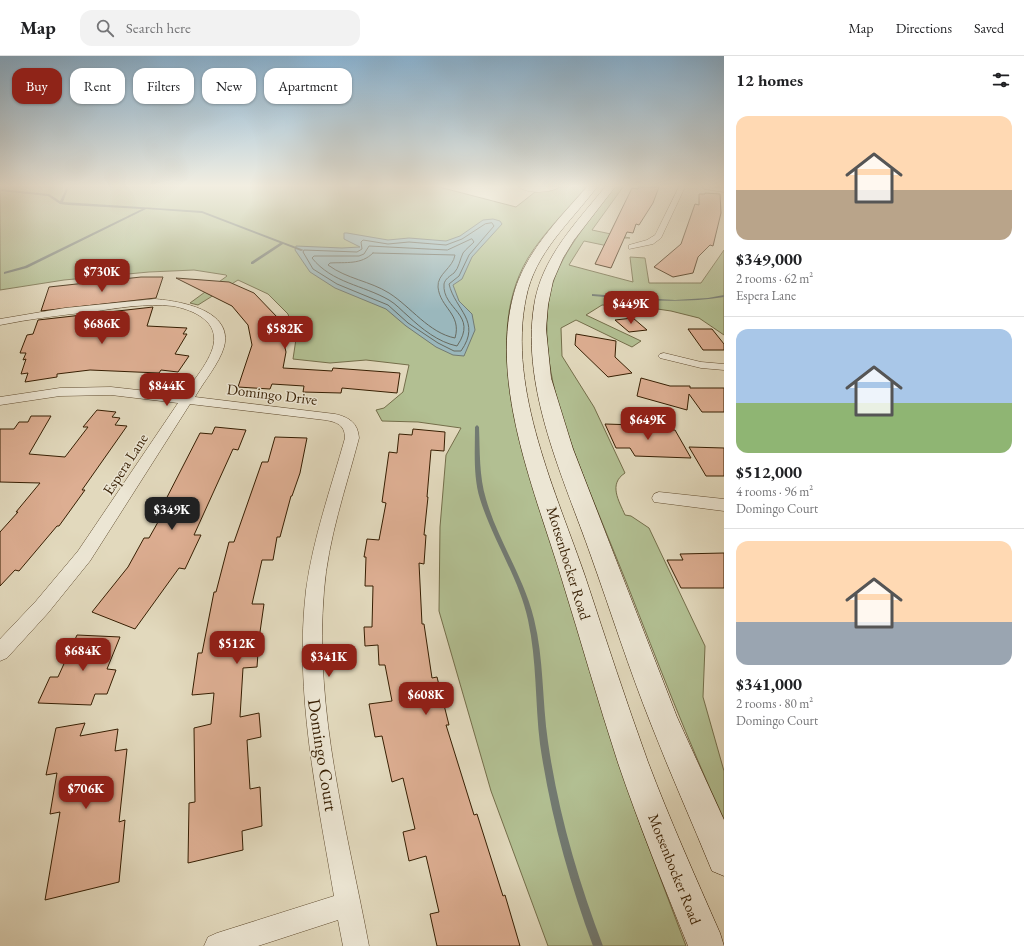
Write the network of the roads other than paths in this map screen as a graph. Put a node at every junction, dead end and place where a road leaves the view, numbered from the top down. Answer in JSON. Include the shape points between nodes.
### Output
{"nodes":[{"id":1,"x":558,"y":229,"type":"edge"},
{"id":2,"x":579,"y":229,"type":"edge"},
{"id":3,"x":662,"y":229,"type":"edge"},
{"id":4,"x":632,"y":247,"type":"dead end"},
{"id":5,"x":0,"y":322,"type":"edge"},
{"id":6,"x":664,"y":356,"type":"dead end"},
{"id":7,"x":724,"y":367,"type":"edge"},
{"id":8,"x":186,"y":400,"type":"junction"},
{"id":9,"x":0,"y":401,"type":"edge"},
{"id":10,"x":354,"y":421,"type":"joint"},
{"id":11,"x":659,"y":498,"type":"dead end"},
{"id":12,"x":724,"y":505,"type":"edge"},
{"id":13,"x":0,"y":652,"type":"edge"},
{"id":14,"x":724,"y":858,"type":"edge"},
{"id":15,"x":348,"y":904,"type":"junction"},
{"id":16,"x":217,"y":946,"type":"edge"},
{"id":17,"x":356,"y":946,"type":"edge"},
{"id":18,"x":707,"y":946,"type":"edge"}],
"edges":[{"from":1,"to":18,"type":"main road","name":"Motsenbocker Road","via":[[543,246],[526,277],[518,300],[514,328],[516,378],[531,441],[622,731],[656,823]]},
{"from":2,"to":14,"type":"main road","name":"Motsenbocker Road","via":[[560,253],[546,283],[540,304],[538,329],[543,379],[549,406],[665,723]]},
{"from":3,"to":4,"type":"street","via":[[658,236],[650,242]]},
{"from":5,"to":8,"type":"street","name":"Espera Lane","via":[[43,314],[140,303],[168,303],[194,310],[213,322],[220,339],[216,354]]},
{"from":6,"to":7,"type":"street","via":[[696,364]]},
{"from":8,"to":9,"type":"street","name":"Domingo Drive","via":[[91,391],[49,393]]},
{"from":8,"to":10,"type":"street","name":"Domingo Drive"},
{"from":8,"to":13,"type":"street","name":"Espera Lane","via":[[84,556]]},
{"from":10,"to":15,"type":"street","name":"Domingo Court","via":[[352,438],[324,536],[316,580],[312,664],[316,724]]},
{"from":11,"to":12,"type":"street"},
{"from":15,"to":16,"type":"street"},
{"from":15,"to":17,"type":"street","name":"Domingo Court"}]}
